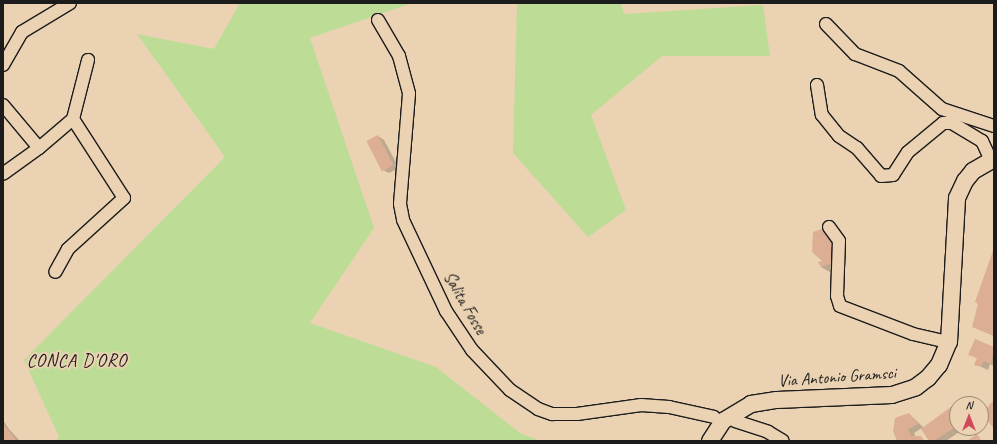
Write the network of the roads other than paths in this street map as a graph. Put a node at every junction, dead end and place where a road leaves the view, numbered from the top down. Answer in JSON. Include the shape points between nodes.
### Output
{"nodes":[{"id":1,"x":70,"y":3,"type":"edge"},
{"id":2,"x":378,"y":20,"type":"dead end"},
{"id":3,"x":826,"y":24,"type":"dead end"},
{"id":4,"x":88,"y":60,"type":"dead end"},
{"id":5,"x":3,"y":65,"type":"edge"},
{"id":6,"x":816,"y":85,"type":"dead end"},
{"id":7,"x":3,"y":105,"type":"edge"},
{"id":8,"x":73,"y":119,"type":"junction"},
{"id":9,"x":994,"y":126,"type":"edge"},
{"id":10,"x":38,"y":148,"type":"junction"},
{"id":11,"x":993,"y":159,"type":"edge"},
{"id":12,"x":3,"y":174,"type":"edge"},
{"id":13,"x":829,"y":227,"type":"dead end"},
{"id":14,"x":55,"y":272,"type":"dead end"},
{"id":15,"x":949,"y":342,"type":"junction"},
{"id":16,"x":669,"y":407,"type":"junction"},
{"id":17,"x":714,"y":417,"type":"dead end"},
{"id":18,"x":733,"y":418,"type":"junction"},
{"id":19,"x":710,"y":441,"type":"edge"},
{"id":20,"x":783,"y":441,"type":"edge"}],
"edges":[{"from":1,"to":5,"type":"street","via":[[22,32]]},
{"from":2,"to":16,"type":"street","name":"Salita Fosse","via":[[399,56],[409,94],[400,204],[403,220],[446,311],[472,350],[510,390],[544,412],[566,415],[628,406]]},
{"from":3,"to":9,"type":"street","via":[[855,54],[899,71],[942,109]]},
{"from":4,"to":8,"type":"street"},
{"from":6,"to":11,"type":"street","via":[[822,115],[839,136],[857,148],[881,176],[893,175],[908,152],[943,123],[952,123],[982,141]]},
{"from":7,"to":10,"type":"street"},
{"from":8,"to":10,"type":"street"},
{"from":8,"to":14,"type":"street","via":[[128,195],[68,249]]},
{"from":10,"to":12,"type":"street"},
{"from":11,"to":15,"type":"main road","name":"Via Antonio Gramsci","via":[[968,176],[957,198]]},
{"from":13,"to":15,"type":"street","via":[[839,241],[837,296],[840,306],[913,334]]},
{"from":15,"to":18,"type":"main road","name":"Via Antonio Gramsci","via":[[939,365],[928,378],[916,387],[901,393],[767,400],[743,406]]},
{"from":16,"to":17,"type":"street","name":"Salita Fosse"},
{"from":16,"to":18,"type":"street","via":[[695,407]]},
{"from":18,"to":19,"type":"main road","name":"Via Antonio Gramsci","via":[[717,427]]},
{"from":18,"to":20,"type":"street"}]}
